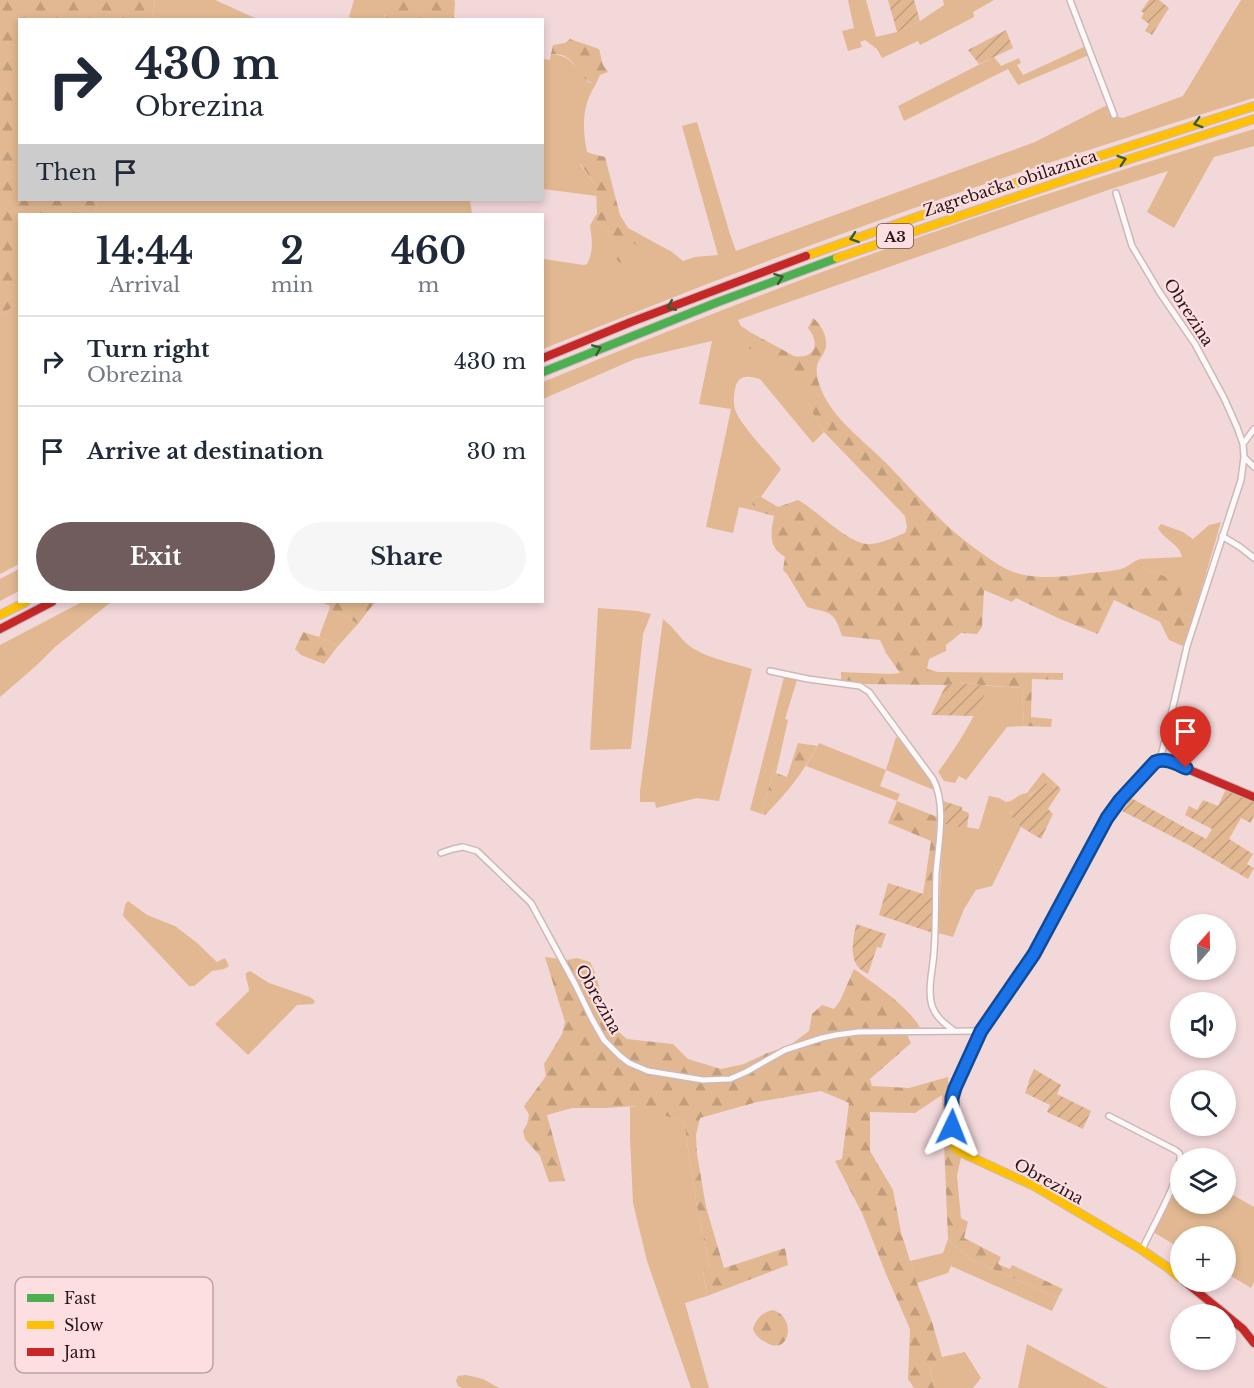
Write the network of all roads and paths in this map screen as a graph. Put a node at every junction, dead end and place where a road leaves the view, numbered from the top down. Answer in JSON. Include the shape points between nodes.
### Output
{"nodes":[{"id":1,"x":1070,"y":0,"type":"edge"},
{"id":2,"x":1254,"y":106,"type":"edge"},
{"id":3,"x":1114,"y":115,"type":"dead end"},
{"id":4,"x":1254,"y":119,"type":"edge"},
{"id":5,"x":1116,"y":193,"type":"dead end"},
{"id":6,"x":544,"y":358,"type":"edge"},
{"id":7,"x":544,"y":372,"type":"edge"},
{"id":8,"x":1254,"y":429,"type":"edge"},
{"id":9,"x":1243,"y":444,"type":"junction"},
{"id":10,"x":1244,"y":457,"type":"junction"},
{"id":11,"x":1254,"y":467,"type":"edge"},
{"id":12,"x":1222,"y":536,"type":"junction"},
{"id":13,"x":1254,"y":558,"type":"edge"},
{"id":14,"x":24,"y":603,"type":"edge"},
{"id":15,"x":50,"y":603,"type":"edge"},
{"id":16,"x":0,"y":615,"type":"edge"},
{"id":17,"x":0,"y":629,"type":"edge"},
{"id":18,"x":770,"y":671,"type":"dead end"},
{"id":19,"x":1160,"y":760,"type":"junction"},
{"id":20,"x":1254,"y":797,"type":"edge"},
{"id":21,"x":441,"y":853,"type":"dead end"},
{"id":22,"x":954,"y":1030,"type":"junction"},
{"id":23,"x":981,"y":1031,"type":"junction"},
{"id":24,"x":1109,"y":1116,"type":"dead end"},
{"id":25,"x":1142,"y":1250,"type":"junction"},
{"id":26,"x":1170,"y":1270,"type":"edge"},
{"id":27,"x":1197,"y":1292,"type":"edge"},
{"id":28,"x":1212,"y":1304,"type":"edge"},
{"id":29,"x":1236,"y":1323,"type":"edge"},
{"id":30,"x":1254,"y":1343,"type":"edge"}],
"edges":[{"from":1,"to":3,"type":"street"},
{"from":2,"to":6,"type":"main road","name":"Zagrebačka obilaznica","number":"A3","one_way":true,"via":[[854,237]]},
{"from":7,"to":4,"type":"main road","name":"Zagrebačka obilaznica","number":"A3","one_way":true,"via":[[849,252]]},
{"from":5,"to":9,"type":"street","name":"Obrezina","via":[[1132,246],[1195,344]]},
{"from":8,"to":9,"type":"street"},
{"from":9,"to":10,"type":"street","name":"Obrezina"},
{"from":10,"to":11,"type":"street"},
{"from":10,"to":12,"type":"street","name":"Obrezina","via":[[1241,480]]},
{"from":12,"to":13,"type":"street"},
{"from":12,"to":19,"type":"street","name":"Obrezina","via":[[1187,646]]},
{"from":14,"to":16,"type":"main road"},
{"from":15,"to":17,"type":"main road"},
{"from":18,"to":22,"type":"street","via":[[864,688],[933,779],[940,822],[930,996],[938,1018]]},
{"from":19,"to":20,"type":"main road"},
{"from":19,"to":23,"type":"main road","name":"Obrezina","via":[[1152,764],[1107,818],[1034,954]]},
{"from":21,"to":22,"type":"street","name":"Obrezina","via":[[463,848],[477,851],[531,903],[604,1040],[629,1063],[648,1071],[703,1080],[730,1079],[785,1050],[822,1038],[858,1032]]},
{"from":22,"to":23,"type":"street","name":"Obrezina"},
{"from":23,"to":25,"type":"main road","name":"Obrezina","via":[[952,1098],[954,1147],[1034,1186]]},
{"from":24,"to":25,"type":"street","via":[[1179,1153],[1176,1179]]},
{"from":25,"to":26,"type":"main road","name":"Obrezina"},
{"from":27,"to":28,"type":"main road","name":"Obrezina"},
{"from":29,"to":30,"type":"main road","name":"Obrezina"}]}
